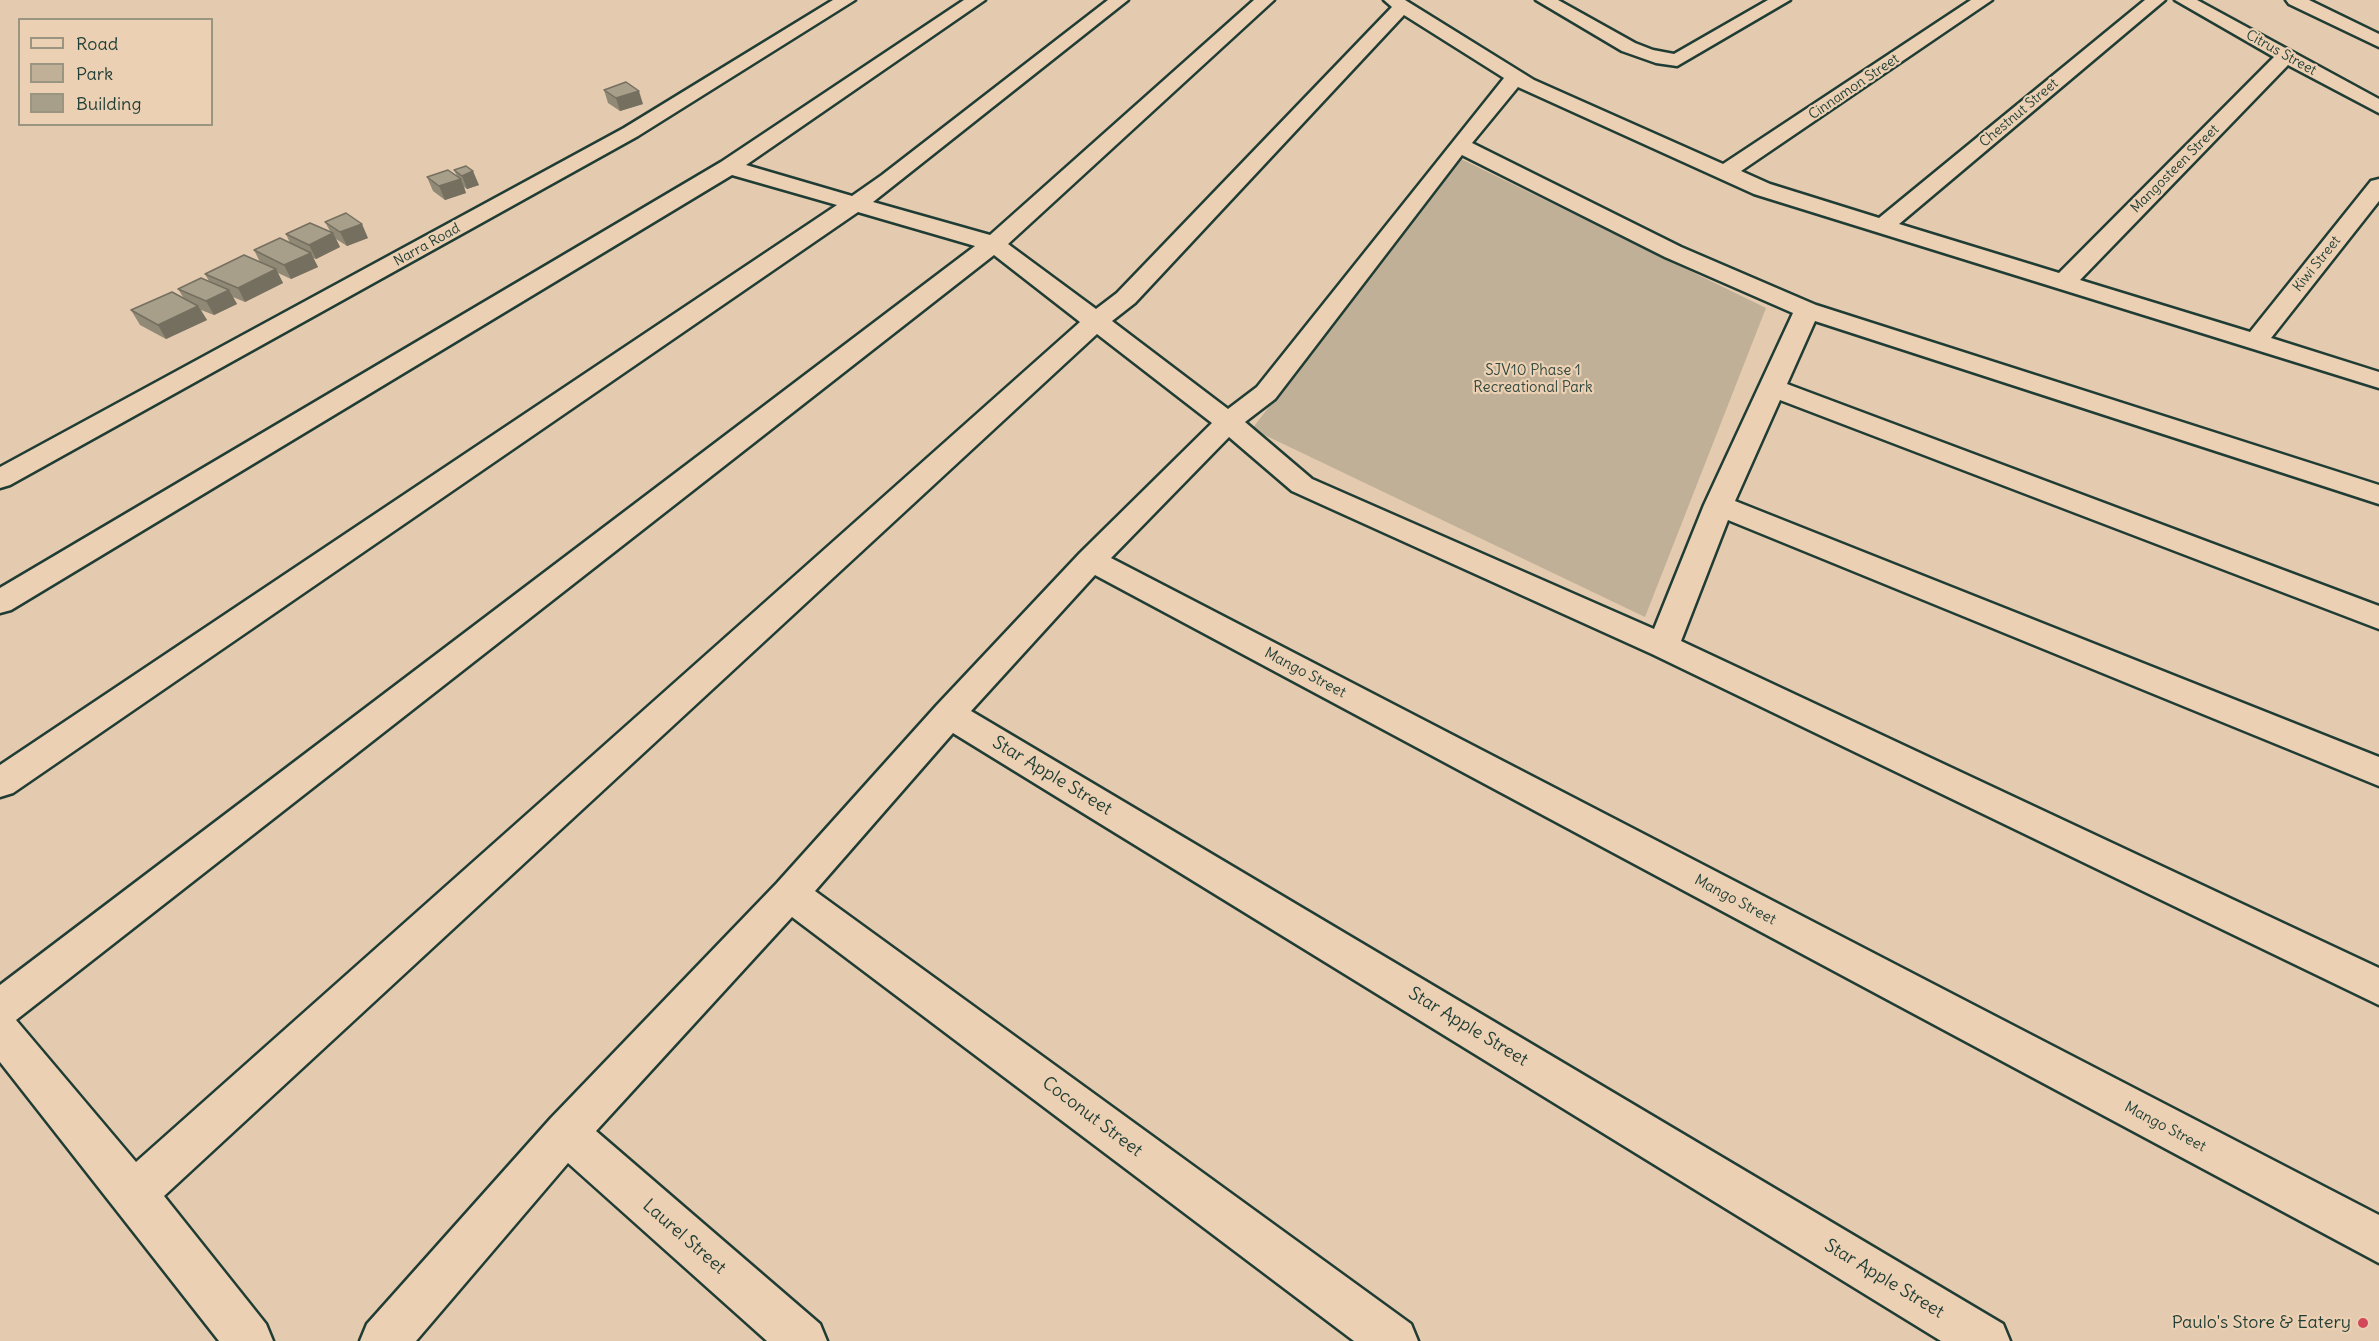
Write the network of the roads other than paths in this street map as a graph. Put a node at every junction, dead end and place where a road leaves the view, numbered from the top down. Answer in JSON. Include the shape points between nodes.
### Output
{"nodes":[{"id":1,"x":846,"y":0,"type":"edge"},
{"id":2,"x":976,"y":0,"type":"edge"},
{"id":3,"x":1119,"y":0,"type":"edge"},
{"id":4,"x":1265,"y":0,"type":"edge"},
{"id":5,"x":1545,"y":0,"type":"edge"},
{"id":6,"x":1781,"y":0,"type":"edge"},
{"id":7,"x":1983,"y":0,"type":"edge"},
{"id":8,"x":2156,"y":0,"type":"edge"},
{"id":9,"x":2184,"y":0,"type":"edge"},
{"id":10,"x":2295,"y":0,"type":"edge"},
{"id":11,"x":1398,"y":3,"type":"edge"},
{"id":12,"x":2379,"y":24,"type":"edge"},
{"id":13,"x":2349,"y":27,"type":"junction"},
{"id":14,"x":2379,"y":42,"type":"edge"},
{"id":15,"x":2286,"y":56,"type":"junction"},
{"id":16,"x":1516,"y":76,"type":"junction"},
{"id":17,"x":2379,"y":106,"type":"edge"},
{"id":18,"x":1459,"y":145,"type":"junction"},
{"id":19,"x":729,"y":167,"type":"junction"},
{"id":20,"x":1724,"y":173,"type":"junction"},
{"id":21,"x":2379,"y":186,"type":"edge"},
{"id":22,"x":855,"y":204,"type":"junction"},
{"id":23,"x":1882,"y":227,"type":"junction"},
{"id":24,"x":994,"y":244,"type":"junction"},
{"id":25,"x":2064,"y":282,"type":"junction"},
{"id":26,"x":1807,"y":310,"type":"junction"},
{"id":27,"x":1094,"y":323,"type":"junction"},
{"id":28,"x":2255,"y":342,"type":"junction"},
{"id":29,"x":2379,"y":380,"type":"edge"},
{"id":30,"x":1770,"y":387,"type":"junction"},
{"id":31,"x":1228,"y":422,"type":"junction"},
{"id":32,"x":0,"y":479,"type":"edge"},
{"id":33,"x":2379,"y":495,"type":"edge"},
{"id":34,"x":1719,"y":505,"type":"junction"},
{"id":35,"x":1091,"y":560,"type":"junction"},
{"id":36,"x":0,"y":602,"type":"edge"},
{"id":37,"x":2379,"y":618,"type":"edge"},
{"id":38,"x":1663,"y":646,"type":"junction"},
{"id":39,"x":949,"y":714,"type":"junction"},
{"id":40,"x":2379,"y":771,"type":"edge"},
{"id":41,"x":0,"y":783,"type":"edge"},
{"id":42,"x":790,"y":894,"type":"junction"},
{"id":43,"x":2379,"y":987,"type":"edge"},
{"id":44,"x":0,"y":1009,"type":"edge"},
{"id":45,"x":0,"y":1031,"type":"edge"},
{"id":46,"x":566,"y":1133,"type":"junction"},
{"id":47,"x":134,"y":1194,"type":"junction"},
{"id":48,"x":2379,"y":1240,"type":"edge"},
{"id":49,"x":249,"y":1341,"type":"edge"},
{"id":50,"x":384,"y":1341,"type":"edge"},
{"id":51,"x":803,"y":1341,"type":"edge"},
{"id":52,"x":1394,"y":1341,"type":"edge"},
{"id":53,"x":1986,"y":1341,"type":"edge"}],
"edges":[{"from":1,"to":32,"type":"street","name":"Narra Road","via":[[631,132]]},
{"from":2,"to":19,"type":"street"},
{"from":3,"to":22,"type":"street"},
{"from":4,"to":24,"type":"street"},
{"from":5,"to":6,"type":"street","via":[[1608,36],[1665,61],[1677,60]]},
{"from":7,"to":20,"type":"street","name":"Cinnamon Street"},
{"from":8,"to":23,"type":"street","name":"Chestnut Street"},
{"from":9,"to":15,"type":"street","name":"Citrus Street"},
{"from":10,"to":13,"type":"street"},
{"from":11,"to":16,"type":"street"},
{"from":11,"to":27,"type":"street","via":[[1126,298]]},
{"from":12,"to":13,"type":"street"},
{"from":13,"to":14,"type":"street"},
{"from":15,"to":17,"type":"street","name":"Citrus Street"},
{"from":15,"to":25,"type":"street","name":"Mangosteen Street"},
{"from":16,"to":18,"type":"street"},
{"from":16,"to":20,"type":"street"},
{"from":18,"to":26,"type":"street","via":[[1673,252]]},
{"from":18,"to":31,"type":"street","via":[[1266,393]]},
{"from":19,"to":22,"type":"street"},
{"from":19,"to":36,"type":"street"},
{"from":20,"to":23,"type":"street"},
{"from":21,"to":28,"type":"street","name":"Kiwi Street"},
{"from":22,"to":24,"type":"street"},
{"from":22,"to":41,"type":"street"},
{"from":23,"to":25,"type":"street"},
{"from":24,"to":27,"type":"street"},
{"from":24,"to":44,"type":"street","via":[[950,274]]},
{"from":25,"to":28,"type":"street"},
{"from":26,"to":30,"type":"street"},
{"from":26,"to":33,"type":"street"},
{"from":27,"to":31,"type":"street"},
{"from":27,"to":47,"type":"street"},
{"from":28,"to":29,"type":"street"},
{"from":30,"to":34,"type":"street"},
{"from":30,"to":37,"type":"street"},
{"from":31,"to":35,"type":"street"},
{"from":31,"to":38,"type":"street","via":[[1302,485]]},
{"from":34,"to":38,"type":"street"},
{"from":34,"to":40,"type":"street"},
{"from":35,"to":39,"type":"street"},
{"from":35,"to":48,"type":"street","name":"Mango Street"},
{"from":38,"to":43,"type":"street"},
{"from":39,"to":42,"type":"street"},
{"from":39,"to":53,"type":"street","name":"Star Apple Street"},
{"from":42,"to":46,"type":"street"},
{"from":42,"to":52,"type":"street","name":"Coconut Street"},
{"from":45,"to":47,"type":"street"},
{"from":46,"to":50,"type":"street"},
{"from":46,"to":51,"type":"street","name":"Laurel Street"},
{"from":47,"to":49,"type":"street"}]}
